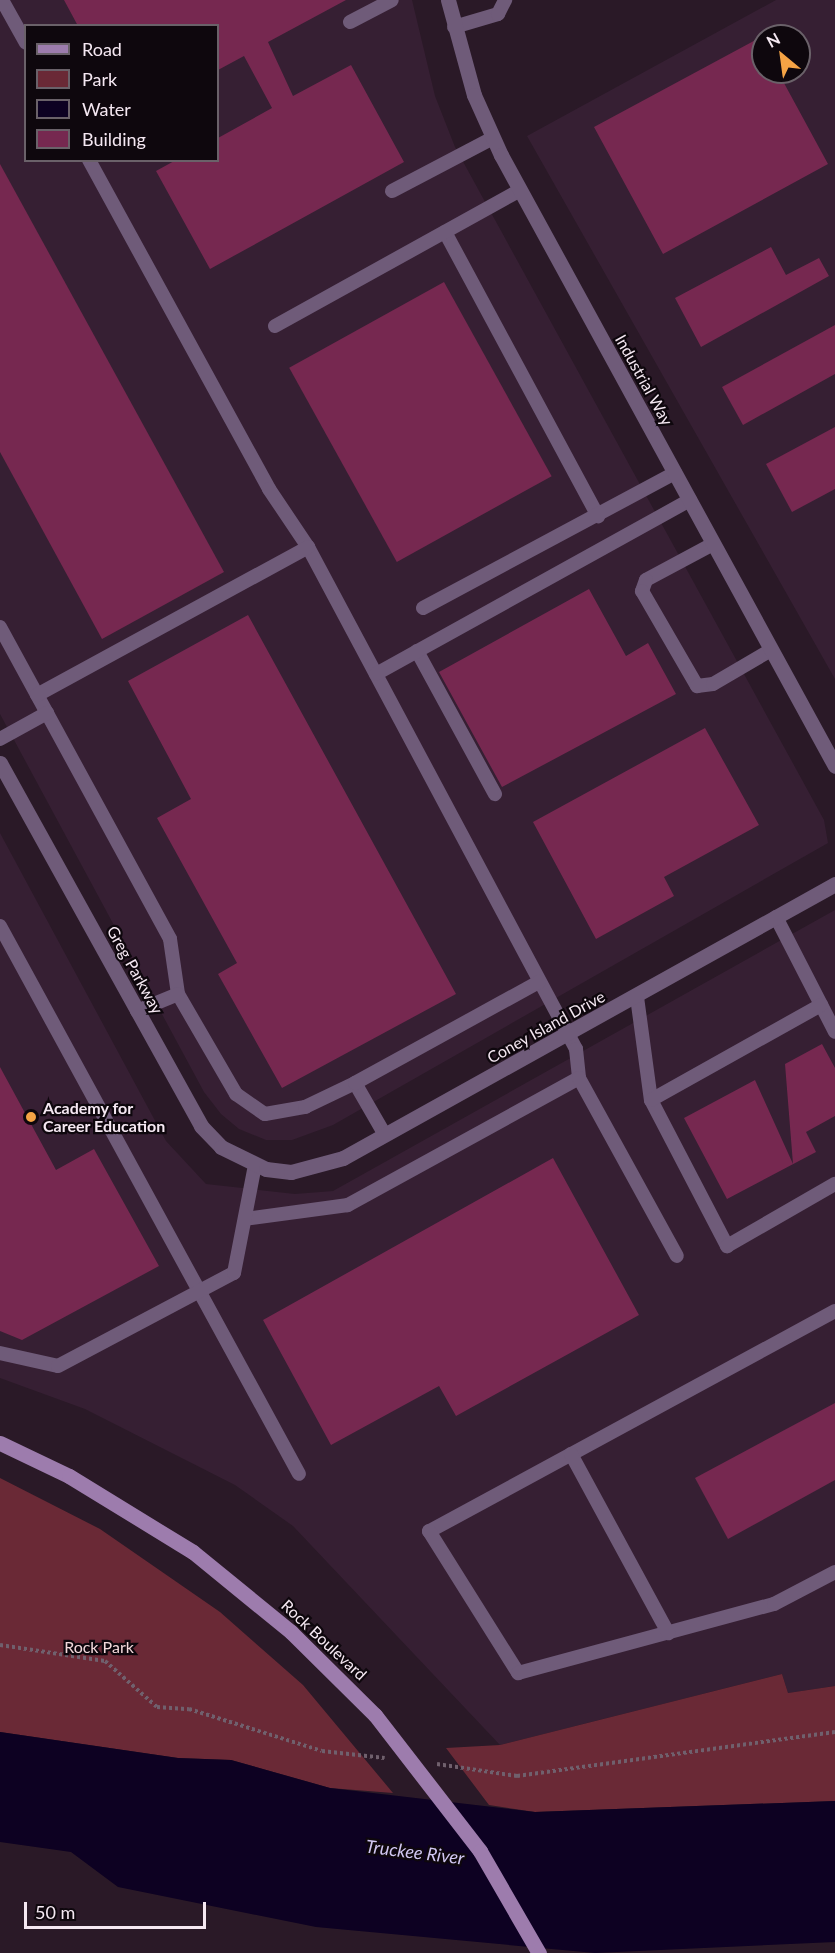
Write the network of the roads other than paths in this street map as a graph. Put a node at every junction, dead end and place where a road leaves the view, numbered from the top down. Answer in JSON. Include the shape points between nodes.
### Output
{"nodes":[{"id":1,"x":2,"y":0,"type":"edge"},
{"id":2,"x":392,"y":0,"type":"edge"},
{"id":3,"x":448,"y":0,"type":"edge"},
{"id":4,"x":505,"y":0,"type":"edge"},
{"id":5,"x":350,"y":22,"type":"dead end"},
{"id":6,"x":454,"y":27,"type":"junction"},
{"id":7,"x":24,"y":40,"type":"edge"},
{"id":8,"x":493,"y":138,"type":"junction"},
{"id":9,"x":90,"y":162,"type":"edge"},
{"id":10,"x":520,"y":190,"type":"junction"},
{"id":11,"x":392,"y":191,"type":"dead end"},
{"id":12,"x":445,"y":232,"type":"junction"},
{"id":13,"x":275,"y":326,"type":"dead end"},
{"id":14,"x":675,"y":473,"type":"junction"},
{"id":15,"x":690,"y":500,"type":"junction"},
{"id":16,"x":598,"y":516,"type":"junction"},
{"id":17,"x":713,"y":544,"type":"junction"},
{"id":18,"x":308,"y":547,"type":"junction"},
{"id":19,"x":423,"y":608,"type":"dead end"},
{"id":20,"x":0,"y":627,"type":"edge"},
{"id":21,"x":771,"y":650,"type":"junction"},
{"id":22,"x":417,"y":651,"type":"junction"},
{"id":23,"x":376,"y":674,"type":"junction"},
{"id":24,"x":37,"y":695,"type":"junction"},
{"id":25,"x":47,"y":713,"type":"junction"},
{"id":26,"x":0,"y":739,"type":"edge"},
{"id":27,"x":1,"y":765,"type":"edge"},
{"id":28,"x":835,"y":766,"type":"edge"},
{"id":29,"x":495,"y":794,"type":"dead end"},
{"id":30,"x":835,"y":884,"type":"edge"},
{"id":31,"x":776,"y":917,"type":"junction"},
{"id":32,"x":0,"y":926,"type":"edge"},
{"id":33,"x":539,"y":982,"type":"junction"},
{"id":34,"x":178,"y":994,"type":"junction"},
{"id":35,"x":636,"y":997,"type":"junction"},
{"id":36,"x":821,"y":1005,"type":"junction"},
{"id":37,"x":137,"y":1011,"type":"junction"},
{"id":38,"x":835,"y":1032,"type":"edge"},
{"id":39,"x":569,"y":1036,"type":"junction"},
{"id":40,"x":579,"y":1078,"type":"junction"},
{"id":41,"x":355,"y":1083,"type":"junction"},
{"id":42,"x":651,"y":1100,"type":"junction"},
{"id":43,"x":385,"y":1136,"type":"junction"},
{"id":44,"x":260,"y":1167,"type":"junction"},
{"id":45,"x":835,"y":1184,"type":"edge"},
{"id":46,"x":244,"y":1219,"type":"junction"},
{"id":47,"x":677,"y":1256,"type":"dead end"},
{"id":48,"x":198,"y":1289,"type":"junction"},
{"id":49,"x":835,"y":1311,"type":"edge"},
{"id":50,"x":0,"y":1353,"type":"edge"},
{"id":51,"x":0,"y":1443,"type":"edge"},
{"id":52,"x":571,"y":1454,"type":"junction"},
{"id":53,"x":299,"y":1474,"type":"dead end"},
{"id":54,"x":835,"y":1572,"type":"edge"},
{"id":55,"x":668,"y":1633,"type":"junction"},
{"id":56,"x":539,"y":1953,"type":"edge"}],
"edges":[{"from":1,"to":7,"type":"lane"},
{"from":2,"to":5,"type":"lane"},
{"from":3,"to":6,"type":"street","name":"Industrial Way"},
{"from":4,"to":6,"type":"lane","via":[[498,14]]},
{"from":6,"to":8,"type":"street","name":"Industrial Way"},
{"from":8,"to":10,"type":"street","name":"Industrial Way"},
{"from":8,"to":11,"type":"lane"},
{"from":9,"to":18,"type":"lane","via":[[268,489]]},
{"from":10,"to":12,"type":"lane"},
{"from":10,"to":14,"type":"street","name":"Industrial Way"},
{"from":12,"to":13,"type":"lane"},
{"from":12,"to":16,"type":"lane"},
{"from":14,"to":15,"type":"street","name":"Industrial Way"},
{"from":14,"to":16,"type":"lane"},
{"from":15,"to":17,"type":"street","name":"Industrial Way"},
{"from":15,"to":22,"type":"lane"},
{"from":16,"to":19,"type":"lane"},
{"from":17,"to":21,"type":"street","name":"Industrial Way"},
{"from":17,"to":21,"type":"lane","via":[[646,580],[642,585],[648,601],[697,686],[713,684]]},
{"from":18,"to":23,"type":"lane"},
{"from":18,"to":24,"type":"lane"},
{"from":20,"to":24,"type":"lane"},
{"from":21,"to":28,"type":"street","name":"Industrial Way"},
{"from":22,"to":23,"type":"lane"},
{"from":22,"to":29,"type":"lane"},
{"from":23,"to":33,"type":"lane"},
{"from":24,"to":25,"type":"lane"},
{"from":25,"to":26,"type":"lane"},
{"from":25,"to":34,"type":"lane","via":[[170,939]]},
{"from":27,"to":37,"type":"street","name":"Greg Parkway"},
{"from":30,"to":31,"type":"street","name":"Coney Island Drive"},
{"from":31,"to":35,"type":"street","name":"Coney Island Drive"},
{"from":31,"to":36,"type":"lane"},
{"from":32,"to":48,"type":"lane"},
{"from":33,"to":39,"type":"lane"},
{"from":33,"to":41,"type":"lane"},
{"from":34,"to":37,"type":"lane"},
{"from":34,"to":41,"type":"lane","via":[[236,1094],[265,1114],[305,1107]]},
{"from":35,"to":39,"type":"street","name":"Coney Island Drive"},
{"from":35,"to":42,"type":"lane"},
{"from":36,"to":38,"type":"lane"},
{"from":36,"to":42,"type":"lane"},
{"from":37,"to":44,"type":"street","name":"Greg Parkway","via":[[201,1126],[221,1147]]},
{"from":39,"to":40,"type":"lane"},
{"from":39,"to":43,"type":"street","name":"Coney Island Drive"},
{"from":40,"to":46,"type":"lane","via":[[348,1204]]},
{"from":40,"to":47,"type":"lane"},
{"from":41,"to":43,"type":"lane"},
{"from":42,"to":45,"type":"lane","via":[[727,1246]]},
{"from":43,"to":44,"type":"street","name":"Coney Island Drive","via":[[320,1168]]},
{"from":44,"to":46,"type":"lane"},
{"from":46,"to":48,"type":"lane","via":[[234,1274]]},
{"from":48,"to":50,"type":"lane","via":[[58,1366]]},
{"from":48,"to":53,"type":"lane"},
{"from":49,"to":52,"type":"lane"},
{"from":51,"to":56,"type":"main road","name":"Rock Boulevard","bridge":true,"via":[[69,1476],[193,1552],[291,1632],[375,1715],[480,1851]]},
{"from":52,"to":55,"type":"lane"},
{"from":52,"to":55,"type":"lane","via":[[429,1531],[518,1673]]},
{"from":54,"to":55,"type":"lane","via":[[774,1605]]}]}
